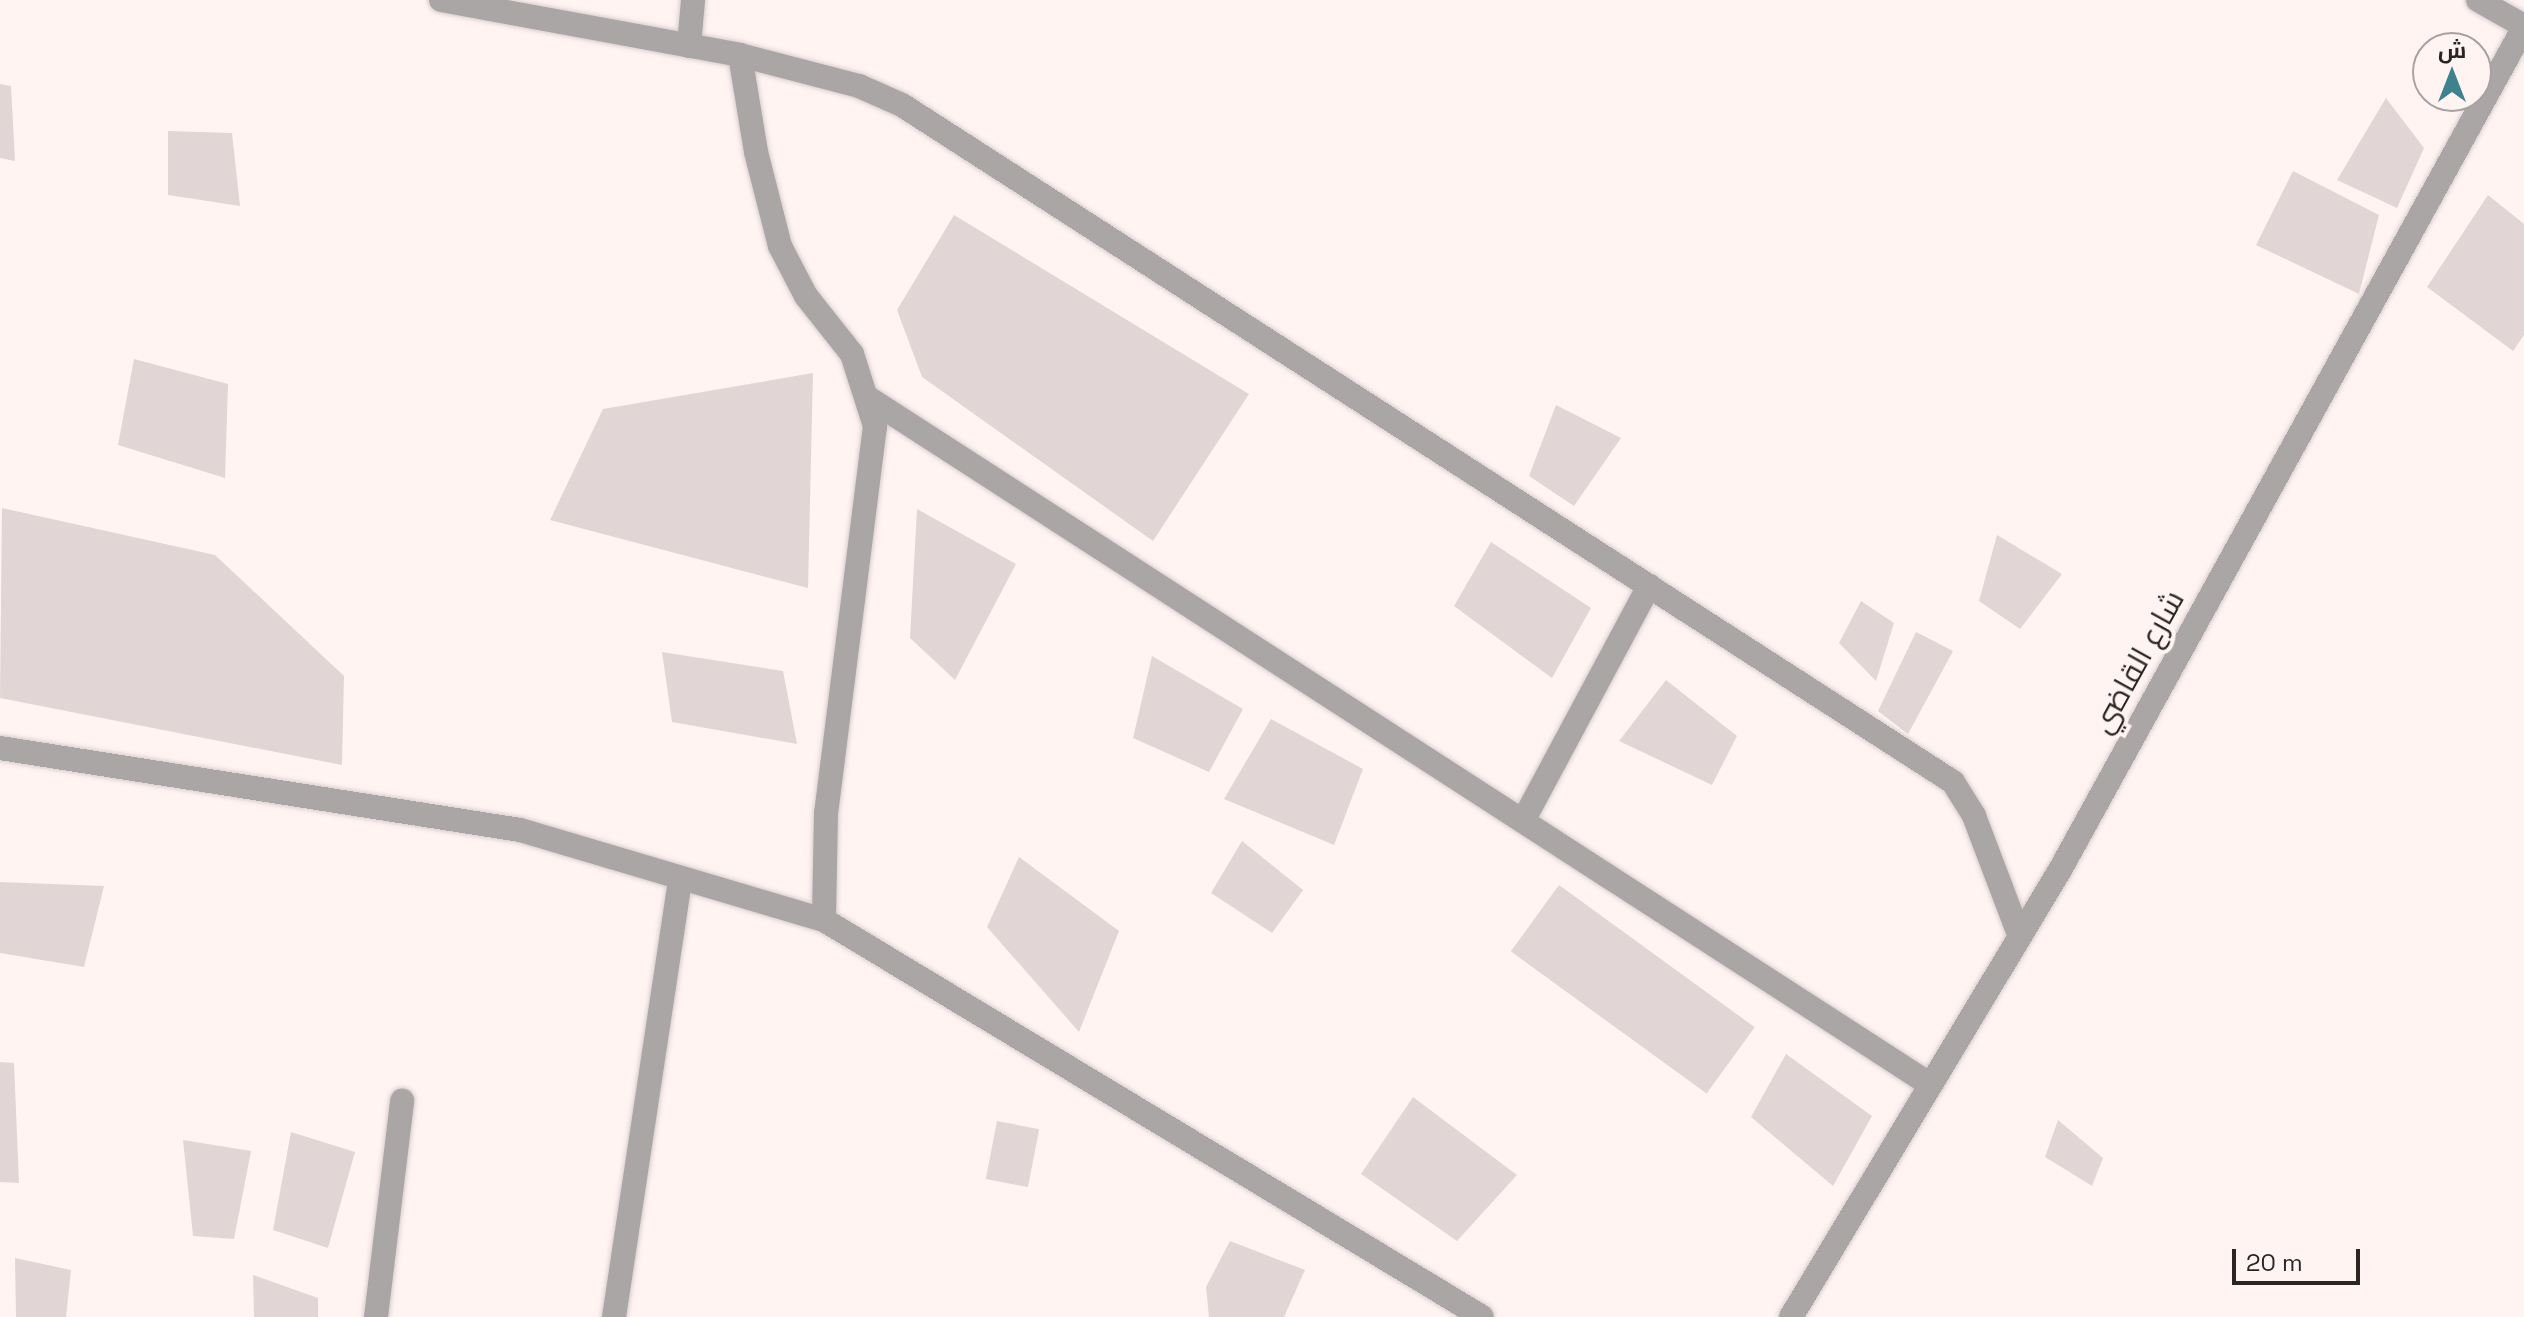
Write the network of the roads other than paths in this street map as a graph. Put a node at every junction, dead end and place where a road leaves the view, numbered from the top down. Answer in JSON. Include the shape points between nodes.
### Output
{"nodes":[{"id":1,"x":441,"y":0,"type":"edge"},
{"id":2,"x":693,"y":0,"type":"edge"},
{"id":3,"x":2478,"y":0,"type":"edge"},
{"id":4,"x":2524,"y":27,"type":"edge"},
{"id":5,"x":689,"y":46,"type":"junction"},
{"id":6,"x":740,"y":55,"type":"junction"},
{"id":7,"x":870,"y":399,"type":"junction"},
{"id":8,"x":1649,"y":586,"type":"junction"},
{"id":9,"x":0,"y":748,"type":"edge"},
{"id":10,"x":1523,"y":821,"type":"junction"},
{"id":11,"x":680,"y":882,"type":"junction"},
{"id":12,"x":824,"y":920,"type":"junction"},
{"id":13,"x":2020,"y":937,"type":"junction"},
{"id":14,"x":1931,"y":1085,"type":"junction"},
{"id":15,"x":402,"y":1101,"type":"dead end"},
{"id":16,"x":376,"y":1317,"type":"edge"},
{"id":17,"x":614,"y":1317,"type":"edge"},
{"id":18,"x":1482,"y":1317,"type":"edge"},
{"id":19,"x":1791,"y":1317,"type":"edge"}],
"edges":[{"from":1,"to":5,"type":"street"},
{"from":2,"to":5,"type":"street"},
{"from":3,"to":4,"type":"street"},
{"from":4,"to":13,"type":"street","name":"شارع القاضي"},
{"from":5,"to":6,"type":"street"},
{"from":6,"to":7,"type":"street","via":[[756,152],[780,246],[806,296],[852,354]]},
{"from":6,"to":8,"type":"street","via":[[859,86],[902,105]]},
{"from":7,"to":10,"type":"street"},
{"from":7,"to":12,"type":"street","via":[[875,426],[855,618],[826,813]]},
{"from":8,"to":10,"type":"street"},
{"from":8,"to":13,"type":"street","via":[[1953,782],[1974,816]]},
{"from":9,"to":11,"type":"street","via":[[520,830]]},
{"from":10,"to":14,"type":"street"},
{"from":11,"to":12,"type":"street"},
{"from":11,"to":17,"type":"street"},
{"from":12,"to":18,"type":"street"},
{"from":13,"to":14,"type":"street","name":"شارع القاضي"},
{"from":14,"to":19,"type":"street","name":"شارع القاضي"},
{"from":15,"to":16,"type":"street"}]}
